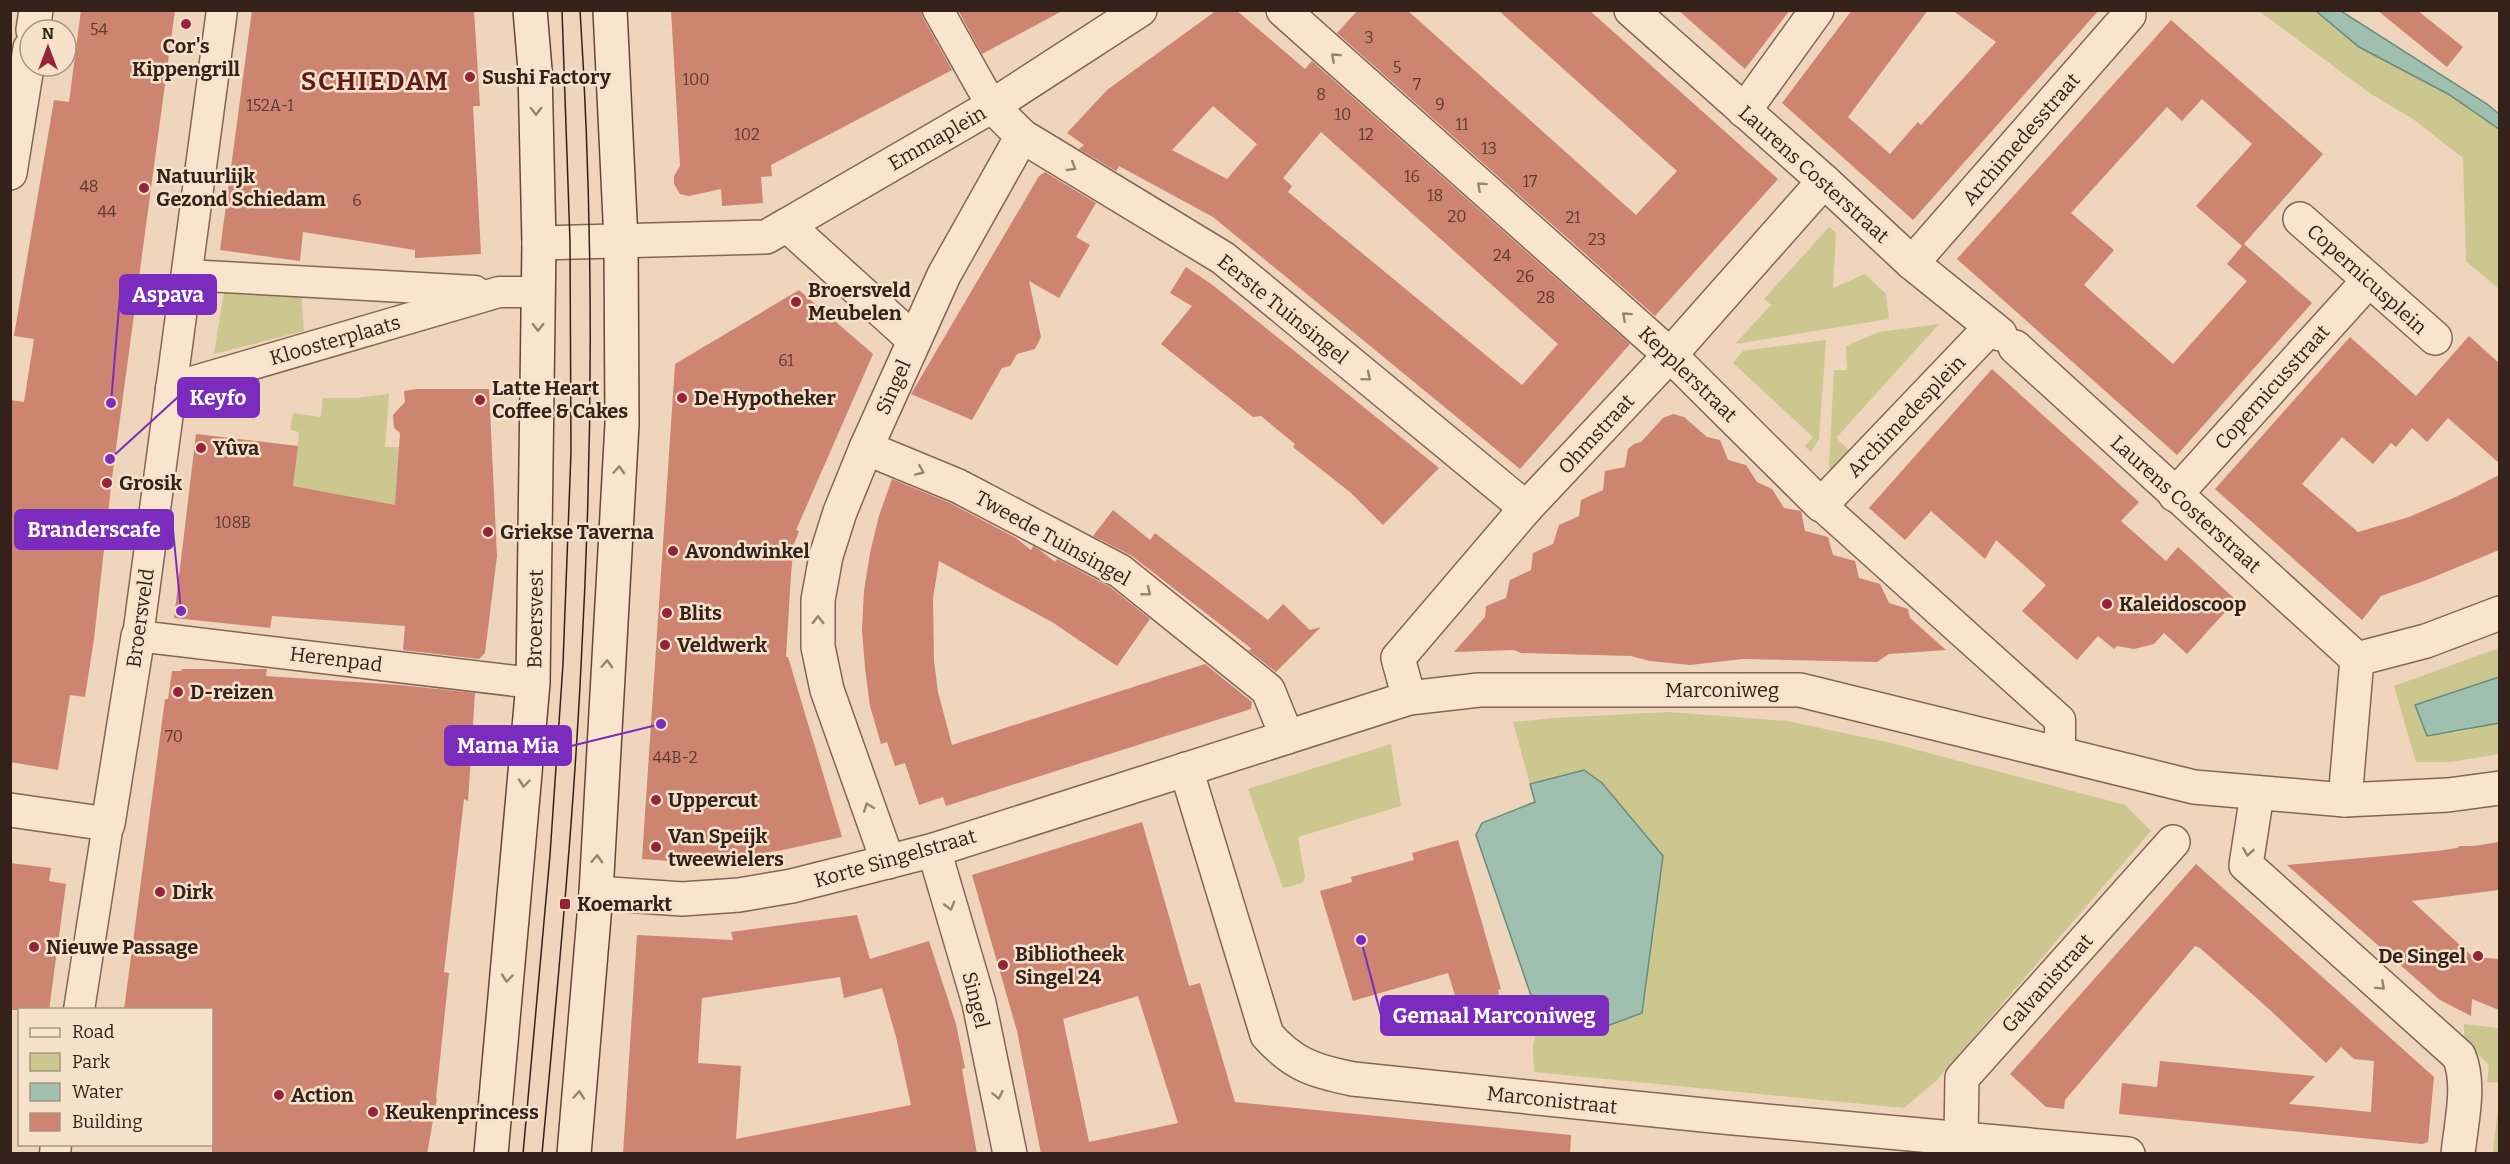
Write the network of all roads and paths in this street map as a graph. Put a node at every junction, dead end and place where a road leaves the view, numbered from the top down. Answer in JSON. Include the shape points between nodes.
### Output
{"nodes":[{"id":1,"x":222,"y":10,"type":"edge"},
{"id":2,"x":530,"y":10,"type":"edge"},
{"id":3,"x":610,"y":10,"type":"edge"},
{"id":4,"x":938,"y":10,"type":"edge"},
{"id":5,"x":1140,"y":10,"type":"edge"},
{"id":6,"x":1283,"y":10,"type":"edge"},
{"id":7,"x":1631,"y":10,"type":"edge"},
{"id":8,"x":1817,"y":10,"type":"edge"},
{"id":9,"x":2129,"y":15,"type":"dead end"},
{"id":10,"x":21,"y":78,"type":"edge"},
{"id":11,"x":16,"y":96,"type":"edge"},
{"id":12,"x":992,"y":106,"type":"junction"},
{"id":13,"x":1744,"y":111,"type":"junction"},
{"id":14,"x":1022,"y":136,"type":"junction"},
{"id":15,"x":10,"y":173,"type":"edge"},
{"id":16,"x":1824,"y":181,"type":"junction"},
{"id":17,"x":2300,"y":219,"type":"dead end"},
{"id":18,"x":787,"y":225,"type":"junction"},
{"id":19,"x":621,"y":241,"type":"junction"},
{"id":20,"x":539,"y":243,"type":"junction"},
{"id":21,"x":1912,"y":263,"type":"junction"},
{"id":22,"x":187,"y":275,"type":"junction"},
{"id":23,"x":2369,"y":280,"type":"junction"},
{"id":24,"x":499,"y":292,"type":"junction"},
{"id":25,"x":539,"y":292,"type":"junction"},
{"id":26,"x":2002,"y":336,"type":"junction"},
{"id":27,"x":2435,"y":338,"type":"dead end"},
{"id":28,"x":914,"y":340,"type":"junction"},
{"id":29,"x":1670,"y":355,"type":"junction"},
{"id":30,"x":171,"y":388,"type":"junction"},
{"id":31,"x":866,"y":448,"type":"junction"},
{"id":32,"x":2175,"y":495,"type":"junction"},
{"id":33,"x":1821,"y":505,"type":"junction"},
{"id":34,"x":1526,"y":508,"type":"junction"},
{"id":35,"x":2499,"y":613,"type":"edge"},
{"id":36,"x":138,"y":636,"type":"junction"},
{"id":37,"x":2357,"y":659,"type":"junction"},
{"id":38,"x":533,"y":683,"type":"junction"},
{"id":39,"x":1409,"y":699,"type":"junction"},
{"id":40,"x":1287,"y":737,"type":"junction"},
{"id":41,"x":2060,"y":756,"type":"junction"},
{"id":42,"x":1186,"y":769,"type":"junction"},
{"id":43,"x":2499,"y":788,"type":"edge"},
{"id":44,"x":2257,"y":794,"type":"junction"},
{"id":45,"x":2344,"y":800,"type":"junction"},
{"id":46,"x":10,"y":810,"type":"edge"},
{"id":47,"x":108,"y":824,"type":"junction"},
{"id":48,"x":2173,"y":842,"type":"dead end"},
{"id":49,"x":934,"y":850,"type":"junction"},
{"id":50,"x":888,"y":862,"type":"junction"},
{"id":51,"x":596,"y":893,"type":"junction"},
{"id":52,"x":79,"y":1008,"type":"edge"},
{"id":53,"x":1961,"y":1138,"type":"junction"},
{"id":54,"x":491,"y":1154,"type":"edge"},
{"id":55,"x":574,"y":1154,"type":"edge"},
{"id":56,"x":1010,"y":1154,"type":"edge"},
{"id":57,"x":2128,"y":1154,"type":"edge"},
{"id":58,"x":2458,"y":1154,"type":"edge"}],
"edges":[{"from":1,"to":22,"type":"street","name":"Broersveld"},
{"from":2,"to":20,"type":"street","name":"Broersvest","one_way":true},
{"from":3,"to":19,"type":"street"},
{"from":4,"to":12,"type":"street","name":"Emmaplein"},
{"from":5,"to":12,"type":"street"},
{"from":29,"to":6,"type":"street","name":"Kepplerstraat","one_way":true},
{"from":7,"to":13,"type":"street","name":"Laurens Costerstraat"},
{"from":8,"to":13,"type":"street"},
{"from":9,"to":21,"type":"street","name":"Archimedesstraat"},
{"from":10,"to":11,"type":"street"},
{"from":11,"to":15,"type":"street"},
{"from":12,"to":14,"type":"street"},
{"from":12,"to":18,"type":"street","name":"Emmaplein"},
{"from":13,"to":16,"type":"street","name":"Laurens Costerstraat"},
{"from":14,"to":28,"type":"street","name":"Singel","via":[[944,275]]},
{"from":14,"to":34,"type":"street","name":"Eerste Tuinsingel","one_way":true,"via":[[1223,258]]},
{"from":16,"to":21,"type":"street","name":"Laurens Costerstraat"},
{"from":16,"to":29,"type":"street","name":"Ohmstraat"},
{"from":17,"to":23,"type":"street","name":"Copernicusplein"},
{"from":18,"to":19,"type":"street","name":"Emmaplein","via":[[766,237]]},
{"from":18,"to":28,"type":"street"},
{"from":19,"to":20,"type":"street","name":"Emmaplein"},
{"from":51,"to":19,"type":"street","one_way":true,"via":[[622,424]]},
{"from":20,"to":25,"type":"street","name":"Broersvest"},
{"from":21,"to":26,"type":"street","name":"Laurens Costerstraat"},
{"from":22,"to":24,"type":"street","name":"Kloosterplaats"},
{"from":22,"to":30,"type":"street","name":"Broersveld"},
{"from":23,"to":27,"type":"street","name":"Copernicusplein"},
{"from":23,"to":32,"type":"street","name":"Copernicusstraat"},
{"from":24,"to":25,"type":"street","name":"Kloosterplaats"},
{"from":24,"to":30,"type":"street","name":"Kloosterplaats"},
{"from":25,"to":38,"type":"street","name":"Broersvest","one_way":true},
{"from":26,"to":32,"type":"street","name":"Laurens Costerstraat"},
{"from":26,"to":33,"type":"street","name":"Archimedesplein"},
{"from":28,"to":31,"type":"street","name":"Singel"},
{"from":29,"to":33,"type":"street","name":"Kepplerstraat"},
{"from":29,"to":34,"type":"street","name":"Ohmstraat"},
{"from":30,"to":36,"type":"street","name":"Broersveld"},
{"from":31,"to":40,"type":"street","name":"Tweede Tuinsingel","one_way":true,"via":[[958,486],[1120,571],[1268,690]]},
{"from":50,"to":31,"type":"street","name":"Singel","one_way":true,"via":[[827,690],[819,646],[819,600],[826,556]]},
{"from":32,"to":37,"type":"street","name":"Laurens Costerstraat"},
{"from":33,"to":41,"type":"street","name":"Kepplerstraat","via":[[2061,720]]},
{"from":34,"to":39,"type":"street","name":"Ohmstraat","via":[[1398,658]]},
{"from":35,"to":37,"type":"street","via":[[2426,642]]},
{"from":36,"to":38,"type":"street","name":"Herenpad"},
{"from":36,"to":47,"type":"street","name":"Broersveld"},
{"from":37,"to":45,"type":"street"},
{"from":38,"to":54,"type":"street","name":"Broersvest","one_way":true},
{"from":39,"to":40,"type":"street","name":"Marconiweg"},
{"from":39,"to":41,"type":"street","name":"Marconiweg","via":[[1479,690],[1800,690]]},
{"from":40,"to":42,"type":"street","name":"Marconiweg"},
{"from":41,"to":44,"type":"street","name":"Marconiweg","via":[[2194,786]]},
{"from":42,"to":49,"type":"street","name":"Korte Singelstraat"},
{"from":42,"to":53,"type":"street","name":"Marconistraat","via":[[1267,1035],[1301,1065],[1365,1080]]},
{"from":43,"to":45,"type":"street","name":"Marconiweg","via":[[2448,795]]},
{"from":44,"to":45,"type":"street","name":"Marconiweg"},
{"from":44,"to":58,"type":"street","one_way":true,"via":[[2246,865],[2459,1056],[2465,1084]]},
{"from":46,"to":47,"type":"street"},
{"from":47,"to":52,"type":"street","name":"Broersveld"},
{"from":48,"to":53,"type":"street","name":"Galvanistraat","via":[[1962,1078]]},
{"from":49,"to":50,"type":"street","name":"Korte Singelstraat"},
{"from":49,"to":56,"type":"street","name":"Singel","one_way":true,"via":[[979,1003]]},
{"from":50,"to":51,"type":"street","name":"Korte Singelstraat","via":[[739,896],[682,899]]},
{"from":55,"to":51,"type":"street","one_way":true},
{"from":53,"to":57,"type":"street","name":"Marconistraat"}]}
